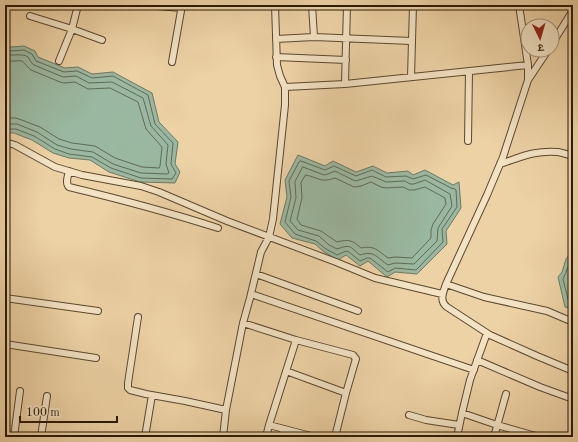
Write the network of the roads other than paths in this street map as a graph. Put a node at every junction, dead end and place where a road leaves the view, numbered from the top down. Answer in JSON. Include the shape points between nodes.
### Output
{"nodes":[{"id":1,"x":78,"y":5,"type":"edge"},
{"id":2,"x":145,"y":5,"type":"edge"},
{"id":3,"x":275,"y":5,"type":"edge"},
{"id":4,"x":312,"y":5,"type":"edge"},
{"id":5,"x":347,"y":5,"type":"edge"},
{"id":6,"x":413,"y":5,"type":"edge"},
{"id":7,"x":519,"y":5,"type":"edge"},
{"id":8,"x":182,"y":6,"type":"edge"},
{"id":9,"x":573,"y":11,"type":"edge"},
{"id":10,"x":30,"y":16,"type":"dead end"},
{"id":11,"x":72,"y":28,"type":"junction"},
{"id":12,"x":560,"y":31,"type":"edge"},
{"id":13,"x":314,"y":37,"type":"junction"},
{"id":14,"x":276,"y":39,"type":"junction"},
{"id":15,"x":346,"y":39,"type":"junction"},
{"id":16,"x":102,"y":40,"type":"dead end"},
{"id":17,"x":411,"y":41,"type":"junction"},
{"id":18,"x":276,"y":57,"type":"junction"},
{"id":19,"x":543,"y":58,"type":"edge"},
{"id":20,"x":346,"y":60,"type":"junction"},
{"id":21,"x":59,"y":61,"type":"dead end"},
{"id":22,"x":172,"y":62,"type":"dead end"},
{"id":23,"x":528,"y":65,"type":"junction"},
{"id":24,"x":469,"y":71,"type":"junction"},
{"id":25,"x":411,"y":77,"type":"junction"},
{"id":26,"x":528,"y":80,"type":"junction"},
{"id":27,"x":345,"y":84,"type":"junction"},
{"id":28,"x":285,"y":87,"type":"junction"},
{"id":29,"x":468,"y":141,"type":"dead end"},
{"id":30,"x":5,"y":142,"type":"edge"},
{"id":31,"x":573,"y":157,"type":"edge"},
{"id":32,"x":500,"y":164,"type":"junction"},
{"id":33,"x":69,"y":171,"type":"junction"},
{"id":34,"x":218,"y":228,"type":"dead end"},
{"id":35,"x":268,"y":237,"type":"junction"},
{"id":36,"x":256,"y":274,"type":"junction"},
{"id":37,"x":446,"y":284,"type":"junction"},
{"id":38,"x":442,"y":294,"type":"junction"},
{"id":39,"x":251,"y":296,"type":"junction"},
{"id":40,"x":5,"y":298,"type":"edge"},
{"id":41,"x":98,"y":311,"type":"dead end"},
{"id":42,"x":358,"y":311,"type":"dead end"},
{"id":43,"x":138,"y":317,"type":"dead end"},
{"id":44,"x":573,"y":322,"type":"edge"},
{"id":45,"x":243,"y":323,"type":"junction"},
{"id":46,"x":487,"y":333,"type":"junction"},
{"id":47,"x":296,"y":340,"type":"junction"},
{"id":48,"x":5,"y":344,"type":"edge"},
{"id":49,"x":96,"y":358,"type":"dead end"},
{"id":50,"x":477,"y":360,"type":"junction"},
{"id":51,"x":286,"y":371,"type":"junction"},
{"id":52,"x":573,"y":371,"type":"edge"},
{"id":53,"x":472,"y":375,"type":"junction"},
{"id":54,"x":20,"y":391,"type":"dead end"},
{"id":55,"x":346,"y":393,"type":"junction"},
{"id":56,"x":506,"y":394,"type":"dead end"},
{"id":57,"x":152,"y":395,"type":"junction"},
{"id":58,"x":47,"y":396,"type":"dead end"},
{"id":59,"x":573,"y":398,"type":"edge"},
{"id":60,"x":226,"y":410,"type":"junction"},
{"id":61,"x":462,"y":413,"type":"junction"},
{"id":62,"x":409,"y":415,"type":"dead end"},
{"id":63,"x":269,"y":425,"type":"junction"},
{"id":64,"x":460,"y":425,"type":"junction"},
{"id":65,"x":497,"y":425,"type":"junction"},
{"id":66,"x":284,"y":429,"type":"junction"},
{"id":67,"x":14,"y":437,"type":"edge"},
{"id":68,"x":41,"y":437,"type":"edge"},
{"id":69,"x":145,"y":437,"type":"edge"},
{"id":70,"x":223,"y":437,"type":"edge"},
{"id":71,"x":266,"y":437,"type":"edge"},
{"id":72,"x":282,"y":437,"type":"edge"},
{"id":73,"x":315,"y":437,"type":"edge"},
{"id":74,"x":335,"y":437,"type":"edge"},
{"id":75,"x":457,"y":437,"type":"edge"},
{"id":76,"x":494,"y":437,"type":"edge"},
{"id":77,"x":539,"y":437,"type":"edge"}],
"edges":[{"from":1,"to":11,"type":"street"},
{"from":2,"to":8,"type":"street"},
{"from":3,"to":14,"type":"street"},
{"from":4,"to":13,"type":"street"},
{"from":5,"to":15,"type":"street"},
{"from":6,"to":17,"type":"street"},
{"from":7,"to":23,"type":"street"},
{"from":8,"to":22,"type":"street"},
{"from":9,"to":12,"type":"street"},
{"from":10,"to":11,"type":"street"},
{"from":11,"to":16,"type":"street"},
{"from":11,"to":21,"type":"street"},
{"from":13,"to":14,"type":"street"},
{"from":13,"to":15,"type":"street"},
{"from":14,"to":18,"type":"street"},
{"from":15,"to":17,"type":"street"},
{"from":15,"to":20,"type":"street"},
{"from":17,"to":25,"type":"street"},
{"from":18,"to":20,"type":"street"},
{"from":18,"to":28,"type":"street"},
{"from":19,"to":26,"type":"street"},
{"from":20,"to":27,"type":"street"},
{"from":23,"to":24,"type":"street"},
{"from":23,"to":26,"type":"street"},
{"from":24,"to":25,"type":"street"},
{"from":24,"to":29,"type":"street"},
{"from":25,"to":27,"type":"street"},
{"from":26,"to":32,"type":"street"},
{"from":27,"to":28,"type":"street"},
{"from":28,"to":35,"type":"street","via":[[286,105],[273,219]]},
{"from":30,"to":33,"type":"street","via":[[55,167]]},
{"from":31,"to":32,"type":"street","via":[[543,151]]},
{"from":32,"to":37,"type":"street"},
{"from":33,"to":34,"type":"street","via":[[69,187],[158,209]]},
{"from":33,"to":35,"type":"street","via":[[141,186]]},
{"from":35,"to":36,"type":"street","via":[[261,252]]},
{"from":35,"to":38,"type":"street","via":[[375,278]]},
{"from":36,"to":39,"type":"street"},
{"from":36,"to":42,"type":"street"},
{"from":37,"to":38,"type":"street"},
{"from":37,"to":44,"type":"street","via":[[484,297],[547,311]]},
{"from":38,"to":46,"type":"street","via":[[443,304]]},
{"from":39,"to":45,"type":"street"},
{"from":39,"to":53,"type":"street"},
{"from":40,"to":41,"type":"street"},
{"from":43,"to":57,"type":"street","via":[[128,388]]},
{"from":45,"to":47,"type":"street"},
{"from":45,"to":60,"type":"street"},
{"from":46,"to":50,"type":"street"},
{"from":46,"to":52,"type":"street"},
{"from":47,"to":51,"type":"street"},
{"from":47,"to":55,"type":"street","via":[[353,355],[356,359]]},
{"from":48,"to":49,"type":"street"},
{"from":50,"to":53,"type":"street"},
{"from":50,"to":59,"type":"street"},
{"from":51,"to":55,"type":"street"},
{"from":51,"to":63,"type":"street"},
{"from":53,"to":61,"type":"street"},
{"from":54,"to":67,"type":"street"},
{"from":55,"to":74,"type":"street"},
{"from":56,"to":65,"type":"street"},
{"from":57,"to":60,"type":"street"},
{"from":57,"to":69,"type":"street"},
{"from":58,"to":68,"type":"street"},
{"from":60,"to":70,"type":"street"},
{"from":61,"to":64,"type":"street"},
{"from":61,"to":65,"type":"street"},
{"from":62,"to":64,"type":"street"},
{"from":63,"to":66,"type":"street"},
{"from":63,"to":71,"type":"street"},
{"from":64,"to":75,"type":"street"},
{"from":65,"to":76,"type":"street"},
{"from":65,"to":77,"type":"street"},
{"from":66,"to":72,"type":"street"},
{"from":66,"to":73,"type":"street"}]}
